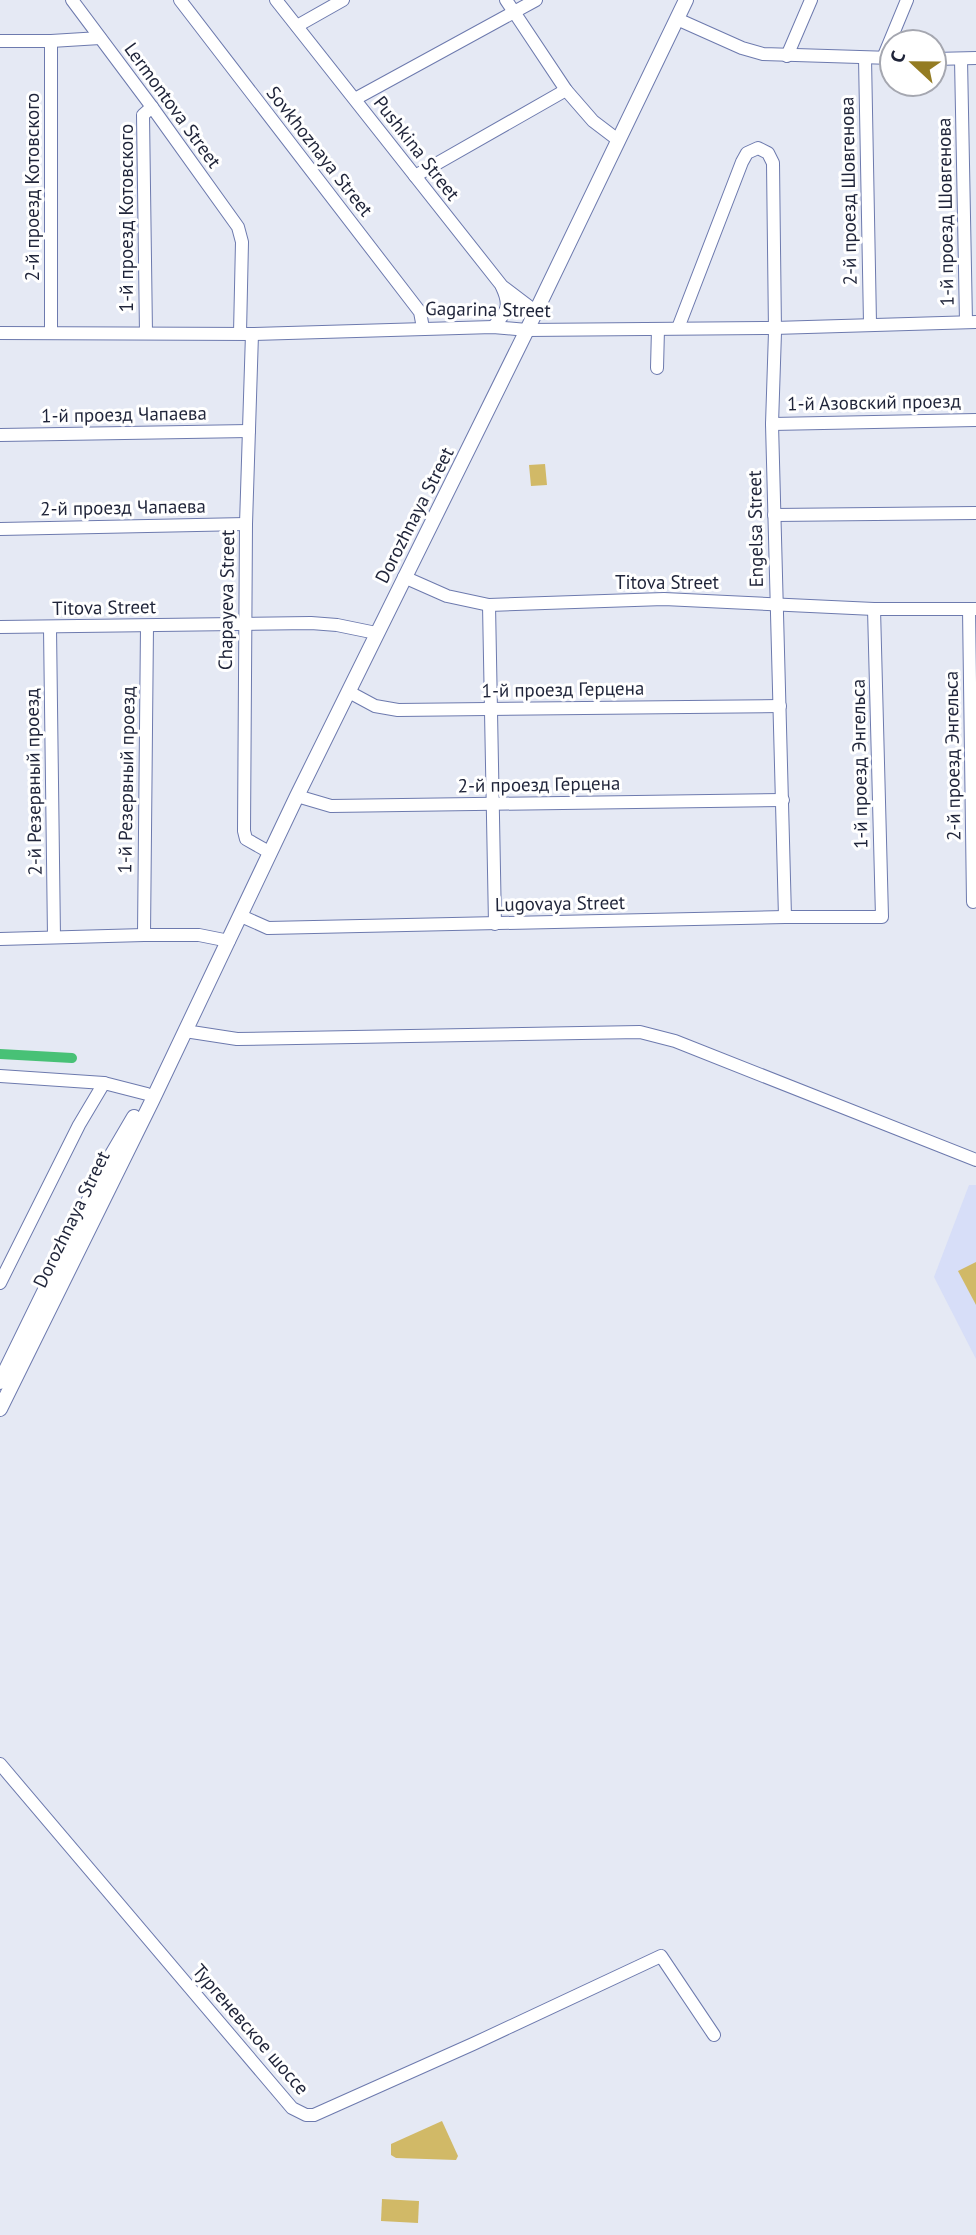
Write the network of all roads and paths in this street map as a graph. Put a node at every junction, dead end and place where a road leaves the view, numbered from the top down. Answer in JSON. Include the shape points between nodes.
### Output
{"nodes":[{"id":1,"x":72,"y":0,"type":"edge"},
{"id":2,"x":180,"y":0,"type":"edge"},
{"id":3,"x":276,"y":0,"type":"edge"},
{"id":4,"x":343,"y":0,"type":"edge"},
{"id":5,"x":506,"y":0,"type":"edge"},
{"id":6,"x":536,"y":0,"type":"edge"},
{"id":7,"x":686,"y":0,"type":"edge"},
{"id":8,"x":811,"y":0,"type":"edge"},
{"id":9,"x":907,"y":0,"type":"edge"},
{"id":10,"x":515,"y":12,"type":"junction"},
{"id":11,"x":677,"y":19,"type":"junction"},
{"id":12,"x":297,"y":26,"type":"junction"},
{"id":13,"x":898,"y":28,"type":"edge"},
{"id":14,"x":100,"y":38,"type":"junction"},
{"id":15,"x":0,"y":41,"type":"edge"},
{"id":16,"x":51,"y":41,"type":"junction"},
{"id":17,"x":787,"y":56,"type":"junction"},
{"id":18,"x":865,"y":58,"type":"junction"},
{"id":19,"x":878,"y":58,"type":"edge"},
{"id":20,"x":976,"y":58,"type":"edge"},
{"id":21,"x":948,"y":59,"type":"edge"},
{"id":22,"x":961,"y":59,"type":"junction"},
{"id":23,"x":566,"y":90,"type":"junction"},
{"id":24,"x":355,"y":99,"type":"junction"},
{"id":25,"x":152,"y":107,"type":"junction"},
{"id":26,"x":618,"y":140,"type":"junction"},
{"id":27,"x":415,"y":176,"type":"junction"},
{"id":28,"x":241,"y":234,"type":"joint"},
{"id":29,"x":502,"y":286,"type":"junction"},
{"id":30,"x":535,"y":311,"type":"junction"},
{"id":31,"x":971,"y":322,"type":"edge"},
{"id":32,"x":870,"y":323,"type":"junction"},
{"id":33,"x":494,"y":327,"type":"junction"},
{"id":34,"x":423,"y":328,"type":"junction"},
{"id":35,"x":678,"y":328,"type":"junction"},
{"id":36,"x":775,"y":328,"type":"junction"},
{"id":37,"x":658,"y":329,"type":"junction"},
{"id":38,"x":527,"y":330,"type":"junction"},
{"id":39,"x":0,"y":333,"type":"edge"},
{"id":40,"x":51,"y":333,"type":"junction"},
{"id":41,"x":146,"y":333,"type":"junction"},
{"id":42,"x":246,"y":334,"type":"junction"},
{"id":43,"x":657,"y":368,"type":"dead end"},
{"id":44,"x":976,"y":420,"type":"edge"},
{"id":45,"x":772,"y":424,"type":"junction"},
{"id":46,"x":248,"y":431,"type":"junction"},
{"id":47,"x":0,"y":435,"type":"edge"},
{"id":48,"x":976,"y":513,"type":"edge"},
{"id":49,"x":774,"y":515,"type":"junction"},
{"id":50,"x":246,"y":524,"type":"junction"},
{"id":51,"x":0,"y":528,"type":"edge"},
{"id":52,"x":404,"y":576,"type":"junction"},
{"id":53,"x":489,"y":605,"type":"junction"},
{"id":54,"x":776,"y":606,"type":"junction"},
{"id":55,"x":874,"y":609,"type":"junction"},
{"id":56,"x":972,"y":609,"type":"edge"},
{"id":57,"x":245,"y":624,"type":"junction"},
{"id":58,"x":147,"y":626,"type":"junction"},
{"id":59,"x":0,"y":627,"type":"edge"},
{"id":60,"x":50,"y":628,"type":"junction"},
{"id":61,"x":376,"y":633,"type":"junction"},
{"id":62,"x":349,"y":692,"type":"junction"},
{"id":63,"x":780,"y":706,"type":"junction"},
{"id":64,"x":492,"y":709,"type":"junction"},
{"id":65,"x":297,"y":796,"type":"junction"},
{"id":66,"x":783,"y":800,"type":"junction"},
{"id":67,"x":493,"y":804,"type":"junction"},
{"id":68,"x":269,"y":852,"type":"junction"},
{"id":69,"x":973,"y":902,"type":"dead end"},
{"id":70,"x":241,"y":916,"type":"junction"},
{"id":71,"x":785,"y":917,"type":"junction"},
{"id":72,"x":882,"y":917,"type":"joint"},
{"id":73,"x":495,"y":924,"type":"junction"},
{"id":74,"x":144,"y":934,"type":"junction"},
{"id":75,"x":54,"y":937,"type":"junction"},
{"id":76,"x":0,"y":939,"type":"edge"},
{"id":77,"x":229,"y":941,"type":"junction"},
{"id":78,"x":185,"y":1031,"type":"junction"},
{"id":79,"x":177,"y":1047,"type":"junction"},
{"id":80,"x":0,"y":1076,"type":"edge"},
{"id":81,"x":104,"y":1083,"type":"junction"},
{"id":82,"x":147,"y":1094,"type":"junction"},
{"id":83,"x":976,"y":1160,"type":"edge"},
{"id":84,"x":0,"y":1283,"type":"edge"},
{"id":85,"x":0,"y":1382,"type":"edge"},
{"id":86,"x":0,"y":1409,"type":"edge"},
{"id":87,"x":0,"y":1764,"type":"edge"},
{"id":88,"x":714,"y":2035,"type":"dead end"}],
"edges":[{"from":1,"to":14,"type":"street","name":"Lermontova Street"},
{"from":2,"to":34,"type":"street","name":"Sovkhoznaya Street","via":[[420,312]]},
{"from":3,"to":12,"type":"street","name":"Pushkina Street"},
{"from":4,"to":12,"type":"street"},
{"from":5,"to":10,"type":"street"},
{"from":6,"to":10,"type":"street"},
{"from":7,"to":11,"type":"main road","name":"Dorozhnaya Street"},
{"from":8,"to":17,"type":"street"},
{"from":9,"to":13,"type":"street"},
{"from":10,"to":23,"type":"street"},
{"from":10,"to":24,"type":"street"},
{"from":11,"to":17,"type":"street","via":[[742,48]]},
{"from":11,"to":26,"type":"main road","name":"Dorozhnaya Street"},
{"from":12,"to":24,"type":"street","name":"Pushkina Street"},
{"from":14,"to":16,"type":"street"},
{"from":14,"to":25,"type":"street","name":"Lermontova Street"},
{"from":15,"to":16,"type":"street"},
{"from":16,"to":40,"type":"street","name":"2-й проезд Котовского"},
{"from":17,"to":18,"type":"street"},
{"from":18,"to":19,"type":"street"},
{"from":18,"to":32,"type":"street","name":"2-й проезд Шовгенова"},
{"from":20,"to":22,"type":"street"},
{"from":21,"to":22,"type":"street"},
{"from":22,"to":31,"type":"street","name":"1-й проезд Шовгенова"},
{"from":23,"to":26,"type":"street","via":[[593,121]]},
{"from":23,"to":27,"type":"street"},
{"from":24,"to":27,"type":"street","name":"Pushkina Street"},
{"from":25,"to":28,"type":"street","name":"Lermontova Street"},
{"from":25,"to":41,"type":"street","name":"1-й проезд Котовского","via":[[143,115]]},
{"from":26,"to":30,"type":"main road","name":"Dorozhnaya Street"},
{"from":27,"to":29,"type":"street","name":"Pushkina Street"},
{"from":28,"to":42,"type":"street","name":"Chapayeva Street"},
{"from":29,"to":30,"type":"street","name":"Pushkina Street"},
{"from":29,"to":33,"type":"street","via":[[508,300],[505,314]]},
{"from":30,"to":38,"type":"main road","name":"Dorozhnaya Street"},
{"from":31,"to":32,"type":"street","name":"Gagarina Street"},
{"from":32,"to":36,"type":"street","name":"Gagarina Street"},
{"from":33,"to":34,"type":"street","name":"Gagarina Street"},
{"from":33,"to":38,"type":"street","name":"Gagarina Street"},
{"from":34,"to":42,"type":"street","name":"Gagarina Street"},
{"from":35,"to":36,"type":"street","name":"Gagarina Street"},
{"from":35,"to":36,"type":"street","name":"Engelsa Street","via":[[742,162],[758,148],[768,153],[773,163]]},
{"from":35,"to":37,"type":"street","name":"Gagarina Street"},
{"from":36,"to":45,"type":"street","name":"Engelsa Street"},
{"from":37,"to":38,"type":"street","name":"Gagarina Street"},
{"from":37,"to":43,"type":"street"},
{"from":38,"to":52,"type":"main road","name":"Dorozhnaya Street"},
{"from":39,"to":40,"type":"street","name":"Gagarina Street"},
{"from":40,"to":41,"type":"street","name":"Gagarina Street"},
{"from":41,"to":42,"type":"street","name":"Gagarina Street"},
{"from":42,"to":46,"type":"street","name":"Chapayeva Street"},
{"from":44,"to":45,"type":"street","name":"1-й Азовский проезд"},
{"from":45,"to":49,"type":"street","name":"Engelsa Street"},
{"from":46,"to":47,"type":"street","name":"1-й проезд Чапаева"},
{"from":46,"to":50,"type":"street","name":"Chapayeva Street"},
{"from":48,"to":49,"type":"street"},
{"from":49,"to":54,"type":"street","name":"Engelsa Street"},
{"from":50,"to":51,"type":"street","name":"2-й проезд Чапаева"},
{"from":50,"to":57,"type":"street","name":"Chapayeva Street"},
{"from":52,"to":53,"type":"street","name":"Titova Street","via":[[447,596]]},
{"from":52,"to":61,"type":"main road","name":"Dorozhnaya Street"},
{"from":53,"to":54,"type":"street","name":"Titova Street","via":[[664,599]]},
{"from":53,"to":64,"type":"street"},
{"from":54,"to":55,"type":"street","name":"Titova Street"},
{"from":54,"to":63,"type":"street","name":"Engelsa Street"},
{"from":55,"to":56,"type":"street","name":"Titova Street"},
{"from":55,"to":72,"type":"street","name":"1-й проезд Энгельса"},
{"from":56,"to":69,"type":"street","name":"2-й проезд Энгельса"},
{"from":57,"to":58,"type":"street","name":"Titova Street"},
{"from":57,"to":61,"type":"street","name":"Titova Street","via":[[337,625]]},
{"from":57,"to":68,"type":"street","name":"Chapayeva Street","via":[[244,831],[246,839]]},
{"from":58,"to":60,"type":"street","name":"Titova Street"},
{"from":58,"to":74,"type":"street","name":"1-й Резервный проезд"},
{"from":59,"to":60,"type":"street","name":"Titova Street"},
{"from":60,"to":75,"type":"street","name":"2-й Резервный проезд"},
{"from":61,"to":62,"type":"main road","name":"Dorozhnaya Street"},
{"from":62,"to":64,"type":"street","name":"1-й проезд Герцена","via":[[375,706],[398,710]]},
{"from":62,"to":65,"type":"main road","name":"Dorozhnaya Street"},
{"from":63,"to":64,"type":"street","name":"1-й проезд Герцена"},
{"from":63,"to":66,"type":"street","name":"Engelsa Street"},
{"from":64,"to":67,"type":"street"},
{"from":65,"to":67,"type":"street","name":"2-й проезд Герцена","via":[[331,806]]},
{"from":65,"to":68,"type":"main road","name":"Dorozhnaya Street"},
{"from":66,"to":67,"type":"street","name":"2-й проезд Герцена"},
{"from":66,"to":71,"type":"street","name":"Engelsa Street"},
{"from":67,"to":73,"type":"street"},
{"from":68,"to":70,"type":"main road","name":"Dorozhnaya Street"},
{"from":70,"to":73,"type":"street","name":"Lugovaya Street","via":[[268,928]]},
{"from":70,"to":77,"type":"main road","name":"Dorozhnaya Street"},
{"from":71,"to":72,"type":"street","name":"Lugovaya Street"},
{"from":71,"to":73,"type":"street","name":"Lugovaya Street"},
{"from":74,"to":75,"type":"street"},
{"from":74,"to":77,"type":"street","via":[[200,935]]},
{"from":75,"to":76,"type":"street"},
{"from":77,"to":78,"type":"main road","name":"Dorozhnaya Street"},
{"from":78,"to":79,"type":"main road","name":"Dorozhnaya Street"},
{"from":78,"to":83,"type":"street","via":[[237,1039],[648,1033]]},
{"from":79,"to":82,"type":"main road","name":"Dorozhnaya Street"},
{"from":79,"to":86,"type":"main road","name":"Dorozhnaya Street"},
{"from":80,"to":81,"type":"street"},
{"from":81,"to":82,"type":"street"},
{"from":81,"to":84,"type":"street"},
{"from":82,"to":85,"type":"main road","name":"Dorozhnaya Street","via":[[107,1163]]},
{"from":87,"to":88,"type":"street","name":"Тургеневское шоссе","via":[[292,2108],[306,2115],[483,2040],[661,1956]]}]}
